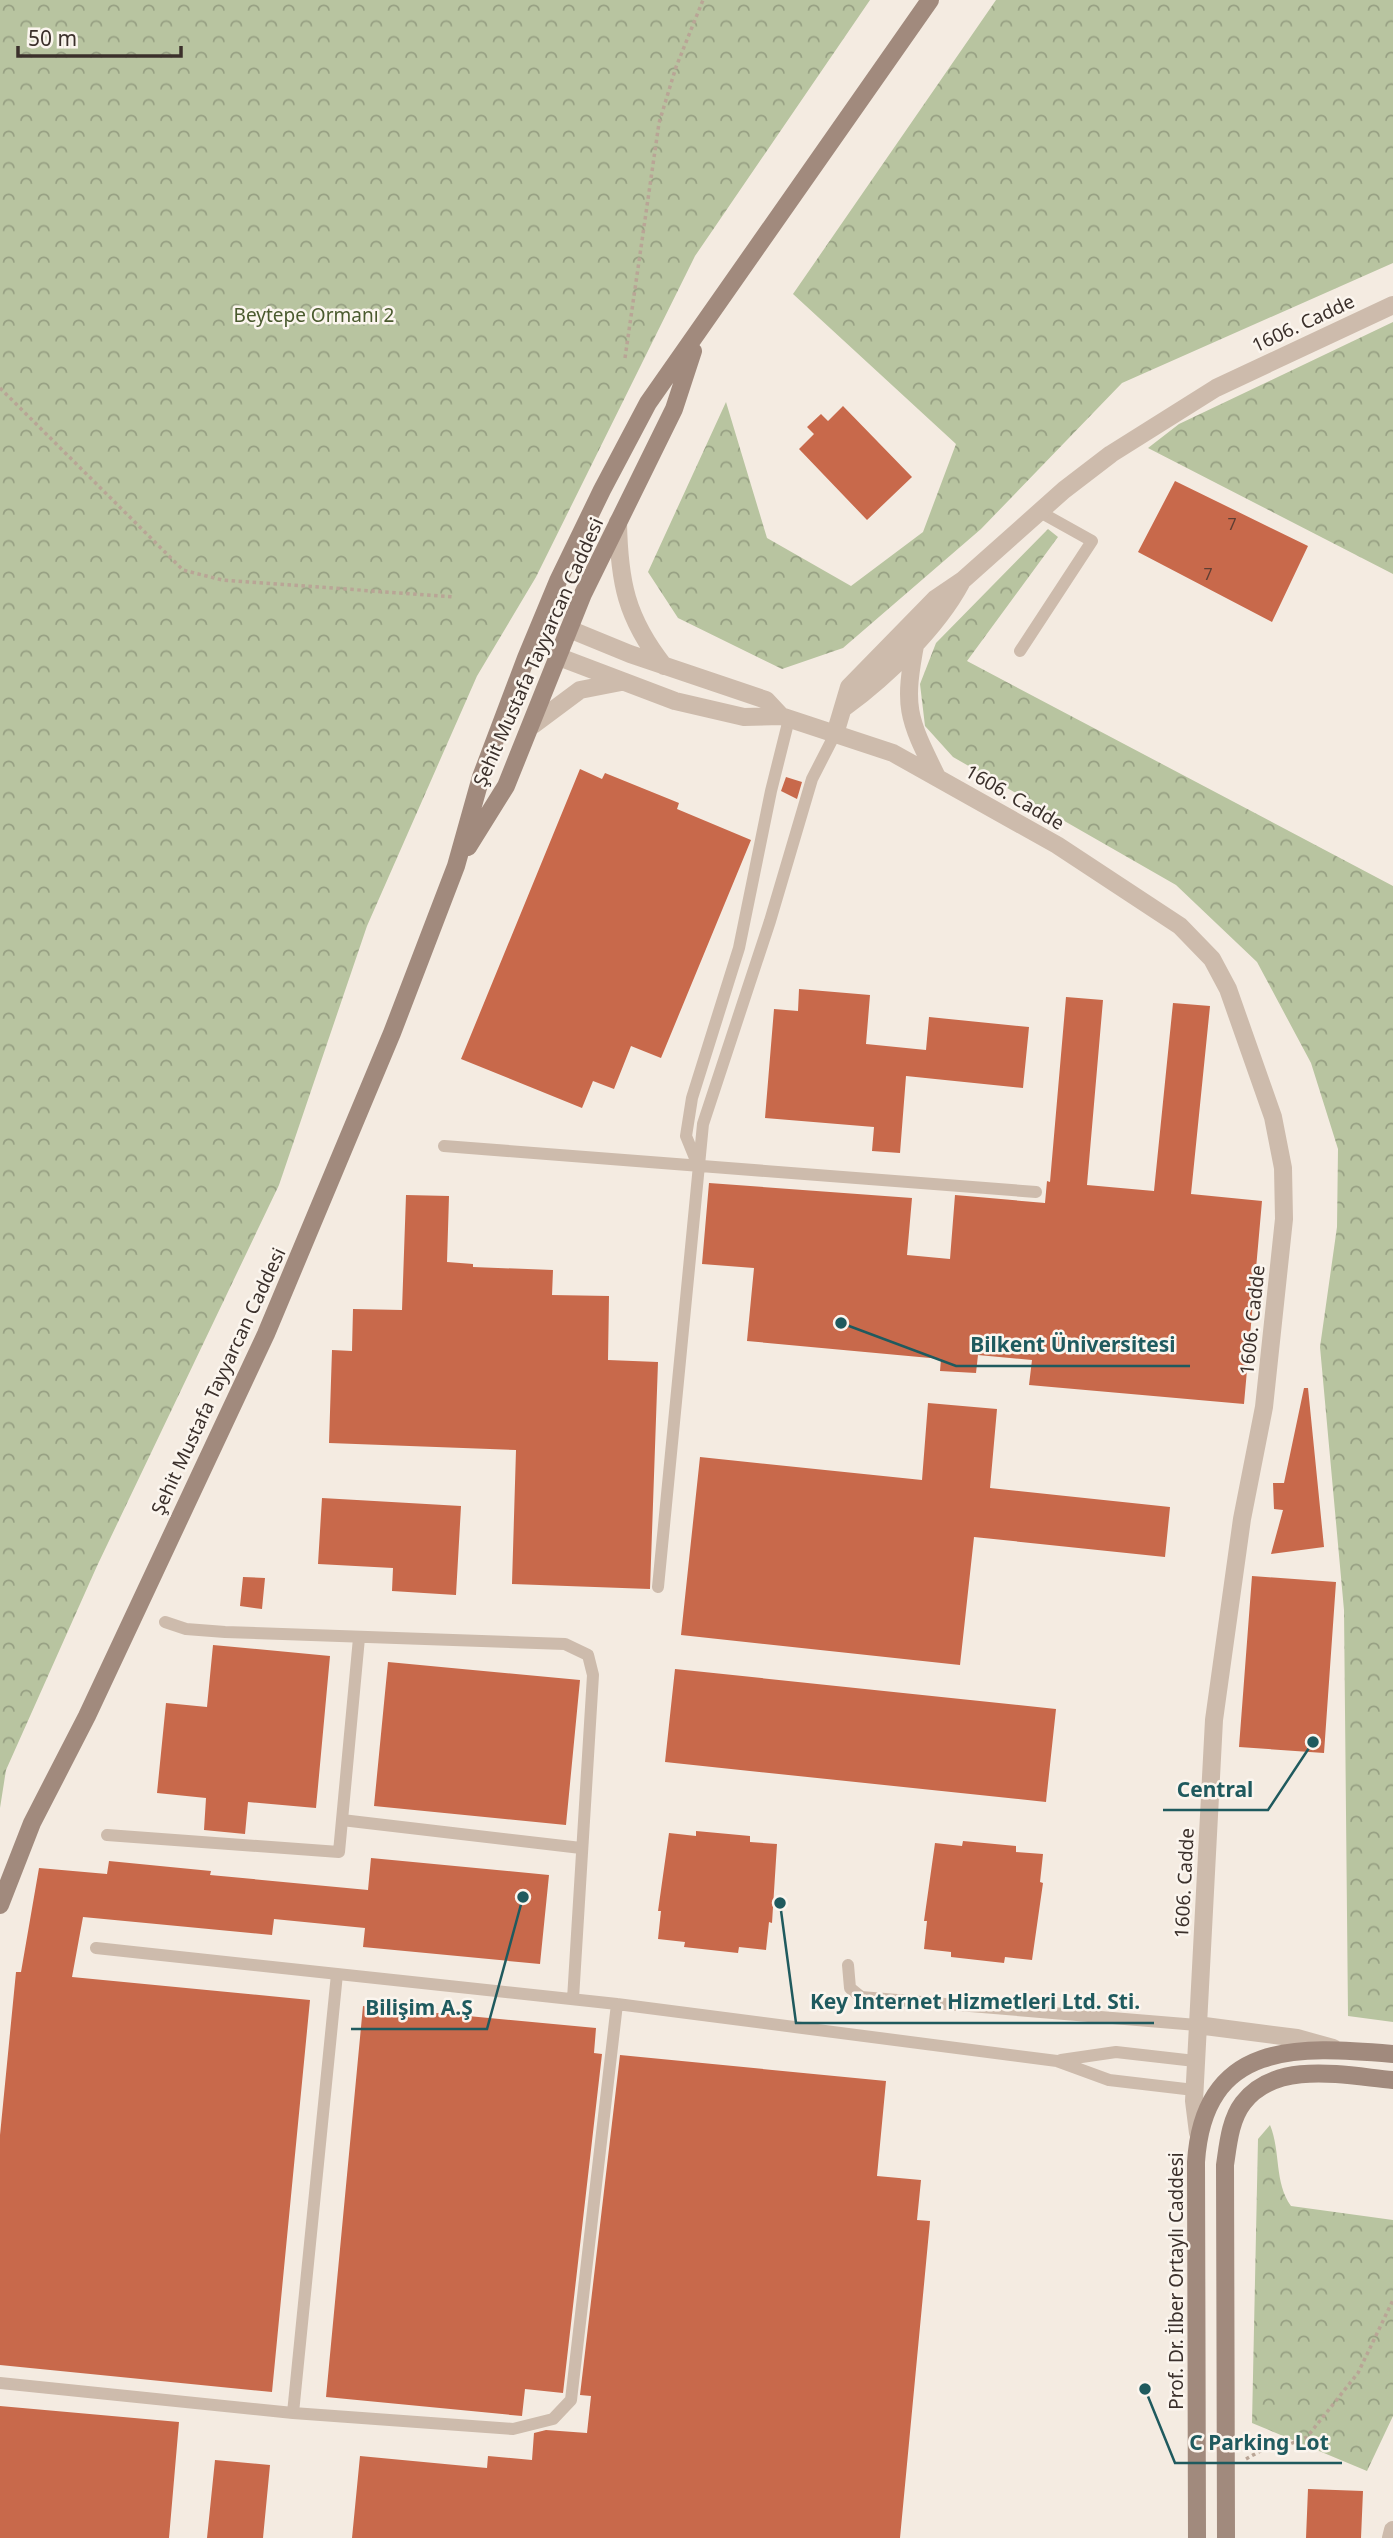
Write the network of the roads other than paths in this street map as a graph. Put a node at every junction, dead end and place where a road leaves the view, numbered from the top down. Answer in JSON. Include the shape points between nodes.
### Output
{"nodes":[{"id":1,"x":930,"y":0,"type":"edge"},
{"id":2,"x":1393,"y":305,"type":"edge"},
{"id":3,"x":698,"y":334,"type":"junction"},
{"id":4,"x":1040,"y":512,"type":"junction"},
{"id":5,"x":618,"y":522,"type":"junction"},
{"id":6,"x":963,"y":580,"type":"junction"},
{"id":7,"x":542,"y":619,"type":"junction"},
{"id":8,"x":569,"y":629,"type":"junction"},
{"id":9,"x":916,"y":640,"type":"junction"},
{"id":10,"x":531,"y":646,"type":"junction"},
{"id":11,"x":1020,"y":651,"type":"dead end"},
{"id":12,"x":559,"y":657,"type":"junction"},
{"id":13,"x":664,"y":666,"type":"junction"},
{"id":14,"x":624,"y":682,"type":"junction"},
{"id":15,"x":845,"y":707,"type":"junction"},
{"id":16,"x":785,"y":718,"type":"junction"},
{"id":17,"x":533,"y":726,"type":"junction"},
{"id":18,"x":835,"y":734,"type":"junction"},
{"id":19,"x":937,"y":777,"type":"junction"},
{"id":20,"x":456,"y":866,"type":"junction"},
{"id":21,"x":444,"y":1146,"type":"dead end"},
{"id":22,"x":697,"y":1164,"type":"junction"},
{"id":23,"x":1036,"y":1192,"type":"dead end"},
{"id":24,"x":658,"y":1587,"type":"dead end"},
{"id":25,"x":165,"y":1622,"type":"dead end"},
{"id":26,"x":359,"y":1638,"type":"junction"},
{"id":27,"x":342,"y":1820,"type":"junction"},
{"id":28,"x":107,"y":1835,"type":"dead end"},
{"id":29,"x":581,"y":1848,"type":"junction"},
{"id":30,"x":0,"y":1905,"type":"edge"},
{"id":31,"x":96,"y":1948,"type":"dead end"},
{"id":32,"x":848,"y":1965,"type":"dead end"},
{"id":33,"x":337,"y":1974,"type":"junction"},
{"id":34,"x":573,"y":1999,"type":"junction"},
{"id":35,"x":617,"y":2004,"type":"junction"},
{"id":36,"x":1197,"y":2025,"type":"junction"},
{"id":37,"x":1336,"y":2049,"type":"junction"},
{"id":38,"x":1393,"y":2054,"type":"edge"},
{"id":39,"x":1057,"y":2061,"type":"junction"},
{"id":40,"x":1195,"y":2061,"type":"junction"},
{"id":41,"x":1393,"y":2080,"type":"edge"},
{"id":42,"x":1194,"y":2090,"type":"junction"},
{"id":43,"x":1198,"y":2133,"type":"junction"},
{"id":44,"x":0,"y":2383,"type":"edge"},
{"id":45,"x":293,"y":2413,"type":"junction"},
{"id":46,"x":1393,"y":2529,"type":"edge"},
{"id":47,"x":1197,"y":2538,"type":"edge"},
{"id":48,"x":1226,"y":2538,"type":"edge"},
{"id":49,"x":1391,"y":2538,"type":"edge"}],
"edges":[{"from":1,"to":3,"type":"main road","name":"Şehit Mustafa Tayyarcan Caddesi"},
{"from":2,"to":4,"type":"street","name":"1606. Cadde","via":[[1216,388],[1111,453]]},
{"from":3,"to":5,"type":"main road","name":"Şehit Mustafa Tayyarcan Caddesi","via":[[674,409]]},
{"from":3,"to":7,"type":"main road","name":"Şehit Mustafa Tayyarcan Caddesi","via":[[648,403]]},
{"from":4,"to":6,"type":"street","name":"1606. Cadde"},
{"from":4,"to":11,"type":"lane","via":[[1092,541]]},
{"from":5,"to":8,"type":"main road","name":"Şehit Mustafa Tayyarcan Caddesi"},
{"from":5,"to":13,"type":"street","via":[[625,599],[649,648]]},
{"from":6,"to":9,"type":"street","name":"1606. Cadde","via":[[947,609]]},
{"from":6,"to":15,"type":"street","name":"1606. Cadde","via":[[935,599],[849,687]]},
{"from":7,"to":8,"type":"main road"},
{"from":7,"to":10,"type":"main road","name":"Şehit Mustafa Tayyarcan Caddesi"},
{"from":8,"to":12,"type":"main road","name":"Şehit Mustafa Tayyarcan Caddesi"},
{"from":8,"to":13,"type":"street"},
{"from":9,"to":15,"type":"street","name":"1606. Cadde"},
{"from":9,"to":19,"type":"street","name":"1606. Cadde","via":[[908,708]]},
{"from":10,"to":12,"type":"main road"},
{"from":10,"to":20,"type":"main road","name":"Şehit Mustafa Tayyarcan Caddesi","via":[[481,777]]},
{"from":12,"to":14,"type":"street"},
{"from":12,"to":17,"type":"main road","name":"Şehit Mustafa Tayyarcan Caddesi"},
{"from":13,"to":16,"type":"street","via":[[766,700]]},
{"from":14,"to":16,"type":"street","via":[[675,701],[744,717]]},
{"from":14,"to":17,"type":"street","via":[[580,690]]},
{"from":15,"to":18,"type":"street","name":"1606. Cadde"},
{"from":16,"to":18,"type":"street"},
{"from":16,"to":22,"type":"lane","via":[[739,948],[692,1098],[686,1136]]},
{"from":17,"to":20,"type":"main road","name":"Şehit Mustafa Tayyarcan Caddesi","via":[[506,786]]},
{"from":18,"to":19,"type":"street","name":"1606. Cadde","via":[[892,753]]},
{"from":18,"to":22,"type":"lane","via":[[812,779],[771,921],[703,1124]]},
{"from":19,"to":36,"type":"street","name":"1606. Cadde","via":[[1057,845],[1180,926],[1212,959],[1228,989],[1273,1117],[1283,1168],[1284,1219],[1265,1407],[1241,1519],[1218,1682]]},
{"from":20,"to":30,"type":"main road","name":"Şehit Mustafa Tayyarcan Caddesi","via":[[266,1334],[32,1823]]},
{"from":21,"to":22,"type":"lane"},
{"from":22,"to":23,"type":"lane"},
{"from":22,"to":24,"type":"lane"},
{"from":25,"to":26,"type":"lane","via":[[186,1629]]},
{"from":26,"to":27,"type":"lane"},
{"from":26,"to":29,"type":"lane","via":[[565,1644],[588,1655],[593,1675]]},
{"from":27,"to":28,"type":"lane","via":[[340,1852]]},
{"from":27,"to":29,"type":"lane"},
{"from":29,"to":34,"type":"lane"},
{"from":31,"to":33,"type":"lane"},
{"from":32,"to":36,"type":"lane","via":[[850,1988],[861,1997]]},
{"from":33,"to":34,"type":"lane"},
{"from":33,"to":45,"type":"lane"},
{"from":34,"to":35,"type":"lane"},
{"from":35,"to":39,"type":"lane"},
{"from":35,"to":45,"type":"lane","via":[[571,2400],[553,2419],[513,2429]]},
{"from":36,"to":37,"type":"street","via":[[1297,2038]]},
{"from":36,"to":40,"type":"street","name":"1606. Cadde"},
{"from":37,"to":38,"type":"main road","name":"Prof. Dr. İlber Ortaylı Caddesi"},
{"from":37,"to":43,"type":"main road","name":"Prof. Dr. İlber Ortaylı Caddesi","via":[[1256,2060],[1235,2071],[1204,2110]]},
{"from":39,"to":40,"type":"lane","via":[[1116,2052]]},
{"from":39,"to":42,"type":"lane","via":[[1109,2080]]},
{"from":40,"to":42,"type":"street","name":"1606. Cadde"},
{"from":41,"to":48,"type":"main road","via":[[1285,2076],[1243,2103],[1231,2128],[1225,2165]]},
{"from":42,"to":43,"type":"street","name":"1606. Cadde"},
{"from":43,"to":47,"type":"main road","name":"Prof. Dr. İlber Ortaylı Caddesi"},
{"from":44,"to":45,"type":"lane"},
{"from":46,"to":49,"type":"street"}]}
